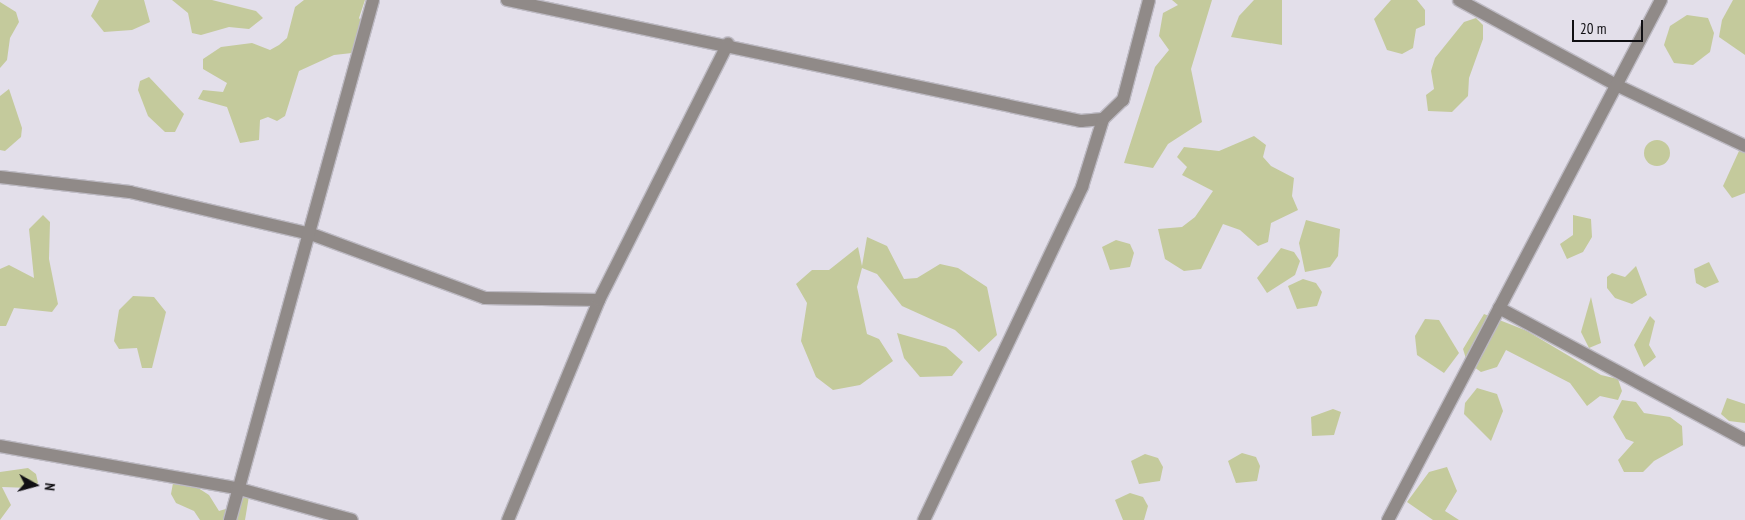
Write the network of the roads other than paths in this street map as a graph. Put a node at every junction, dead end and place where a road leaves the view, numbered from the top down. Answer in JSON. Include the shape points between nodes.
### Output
{"nodes":[{"id":1,"x":373,"y":0,"type":"edge"},
{"id":2,"x":507,"y":0,"type":"edge"},
{"id":3,"x":1149,"y":0,"type":"edge"},
{"id":4,"x":1459,"y":0,"type":"edge"},
{"id":5,"x":1660,"y":0,"type":"edge"},
{"id":6,"x":728,"y":44,"type":"junction"},
{"id":7,"x":1616,"y":85,"type":"junction"},
{"id":8,"x":1103,"y":119,"type":"junction"},
{"id":9,"x":1745,"y":146,"type":"edge"},
{"id":10,"x":0,"y":177,"type":"edge"},
{"id":11,"x":311,"y":234,"type":"junction"},
{"id":12,"x":599,"y":300,"type":"junction"},
{"id":13,"x":1499,"y":308,"type":"junction"},
{"id":14,"x":1745,"y":440,"type":"edge"},
{"id":15,"x":0,"y":446,"type":"edge"},
{"id":16,"x":236,"y":488,"type":"junction"},
{"id":17,"x":230,"y":520,"type":"edge"},
{"id":18,"x":352,"y":520,"type":"edge"},
{"id":19,"x":508,"y":520,"type":"edge"},
{"id":20,"x":924,"y":520,"type":"edge"},
{"id":21,"x":1388,"y":520,"type":"edge"}],
"edges":[{"from":1,"to":11,"type":"street"},
{"from":2,"to":6,"type":"street"},
{"from":3,"to":8,"type":"street","via":[[1133,75],[1123,100]]},
{"from":4,"to":7,"type":"street"},
{"from":5,"to":7,"type":"street"},
{"from":6,"to":8,"type":"street","via":[[1081,121]]},
{"from":6,"to":12,"type":"street"},
{"from":7,"to":9,"type":"street"},
{"from":7,"to":13,"type":"street"},
{"from":8,"to":20,"type":"street","via":[[1082,187]]},
{"from":10,"to":11,"type":"street","via":[[130,192]]},
{"from":11,"to":12,"type":"street","via":[[485,298]]},
{"from":11,"to":16,"type":"street"},
{"from":12,"to":19,"type":"street"},
{"from":13,"to":14,"type":"street"},
{"from":13,"to":21,"type":"street"},
{"from":15,"to":16,"type":"street"},
{"from":16,"to":17,"type":"street"},
{"from":16,"to":18,"type":"street"}]}
